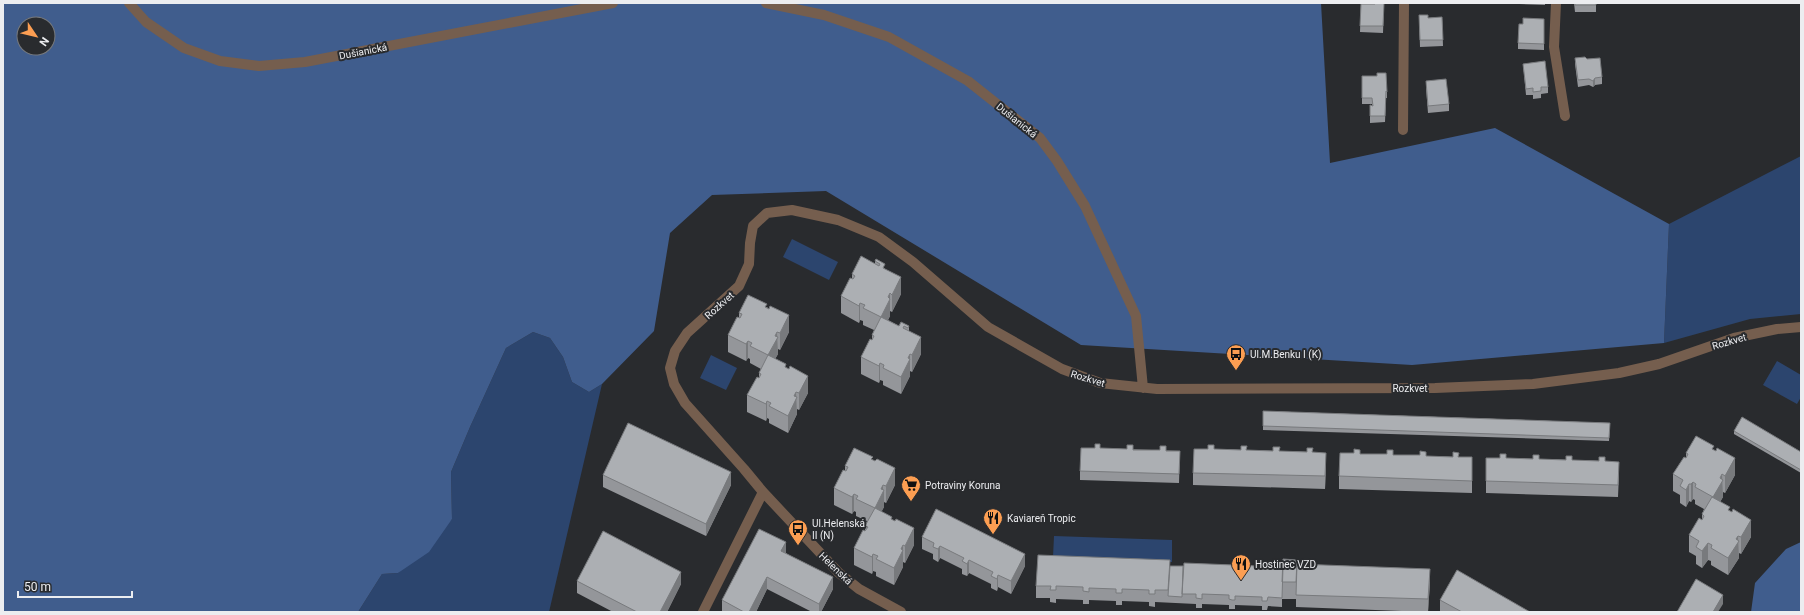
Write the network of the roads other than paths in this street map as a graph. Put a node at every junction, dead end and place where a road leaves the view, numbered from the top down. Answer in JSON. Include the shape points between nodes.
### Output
{"nodes":[{"id":1,"x":129,"y":3,"type":"edge"},
{"id":2,"x":613,"y":3,"type":"edge"},
{"id":3,"x":766,"y":3,"type":"edge"},
{"id":4,"x":1404,"y":3,"type":"edge"},
{"id":5,"x":1556,"y":3,"type":"edge"},
{"id":6,"x":1564,"y":116,"type":"dead end"},
{"id":7,"x":1403,"y":130,"type":"dead end"},
{"id":8,"x":1801,"y":327,"type":"edge"},
{"id":9,"x":1143,"y":388,"type":"junction"},
{"id":10,"x":750,"y":476,"type":"joint"},
{"id":11,"x":763,"y":492,"type":"junction"},
{"id":12,"x":703,"y":612,"type":"edge"},
{"id":13,"x":901,"y":612,"type":"edge"}],
"edges":[{"from":1,"to":2,"type":"street","name":"Dušianická","via":[[146,22],[184,48],[220,61],[259,66],[305,62]]},
{"from":3,"to":9,"type":"street","name":"Dušianická","via":[[824,15],[889,38],[968,80],[1040,138],[1085,206],[1136,316]]},
{"from":4,"to":7,"type":"street"},
{"from":5,"to":6,"type":"street","via":[[1554,48]]},
{"from":8,"to":9,"type":"street","name":"Rozkvet","via":[[1734,338],[1659,364],[1619,374],[1533,384],[1435,388]]},
{"from":9,"to":10,"type":"street","name":"Rozkvet","via":[[1100,383],[1062,369],[1020,346],[988,327],[914,262],[879,237],[838,220],[792,210],[767,212],[753,226],[749,264],[740,286],[687,334],[675,351],[670,368],[674,384],[685,403]]},
{"from":10,"to":11,"type":"street","name":"Helenská"},
{"from":11,"to":12,"type":"street"},
{"from":11,"to":13,"type":"street","name":"Helenská","via":[[847,580]]}]}
